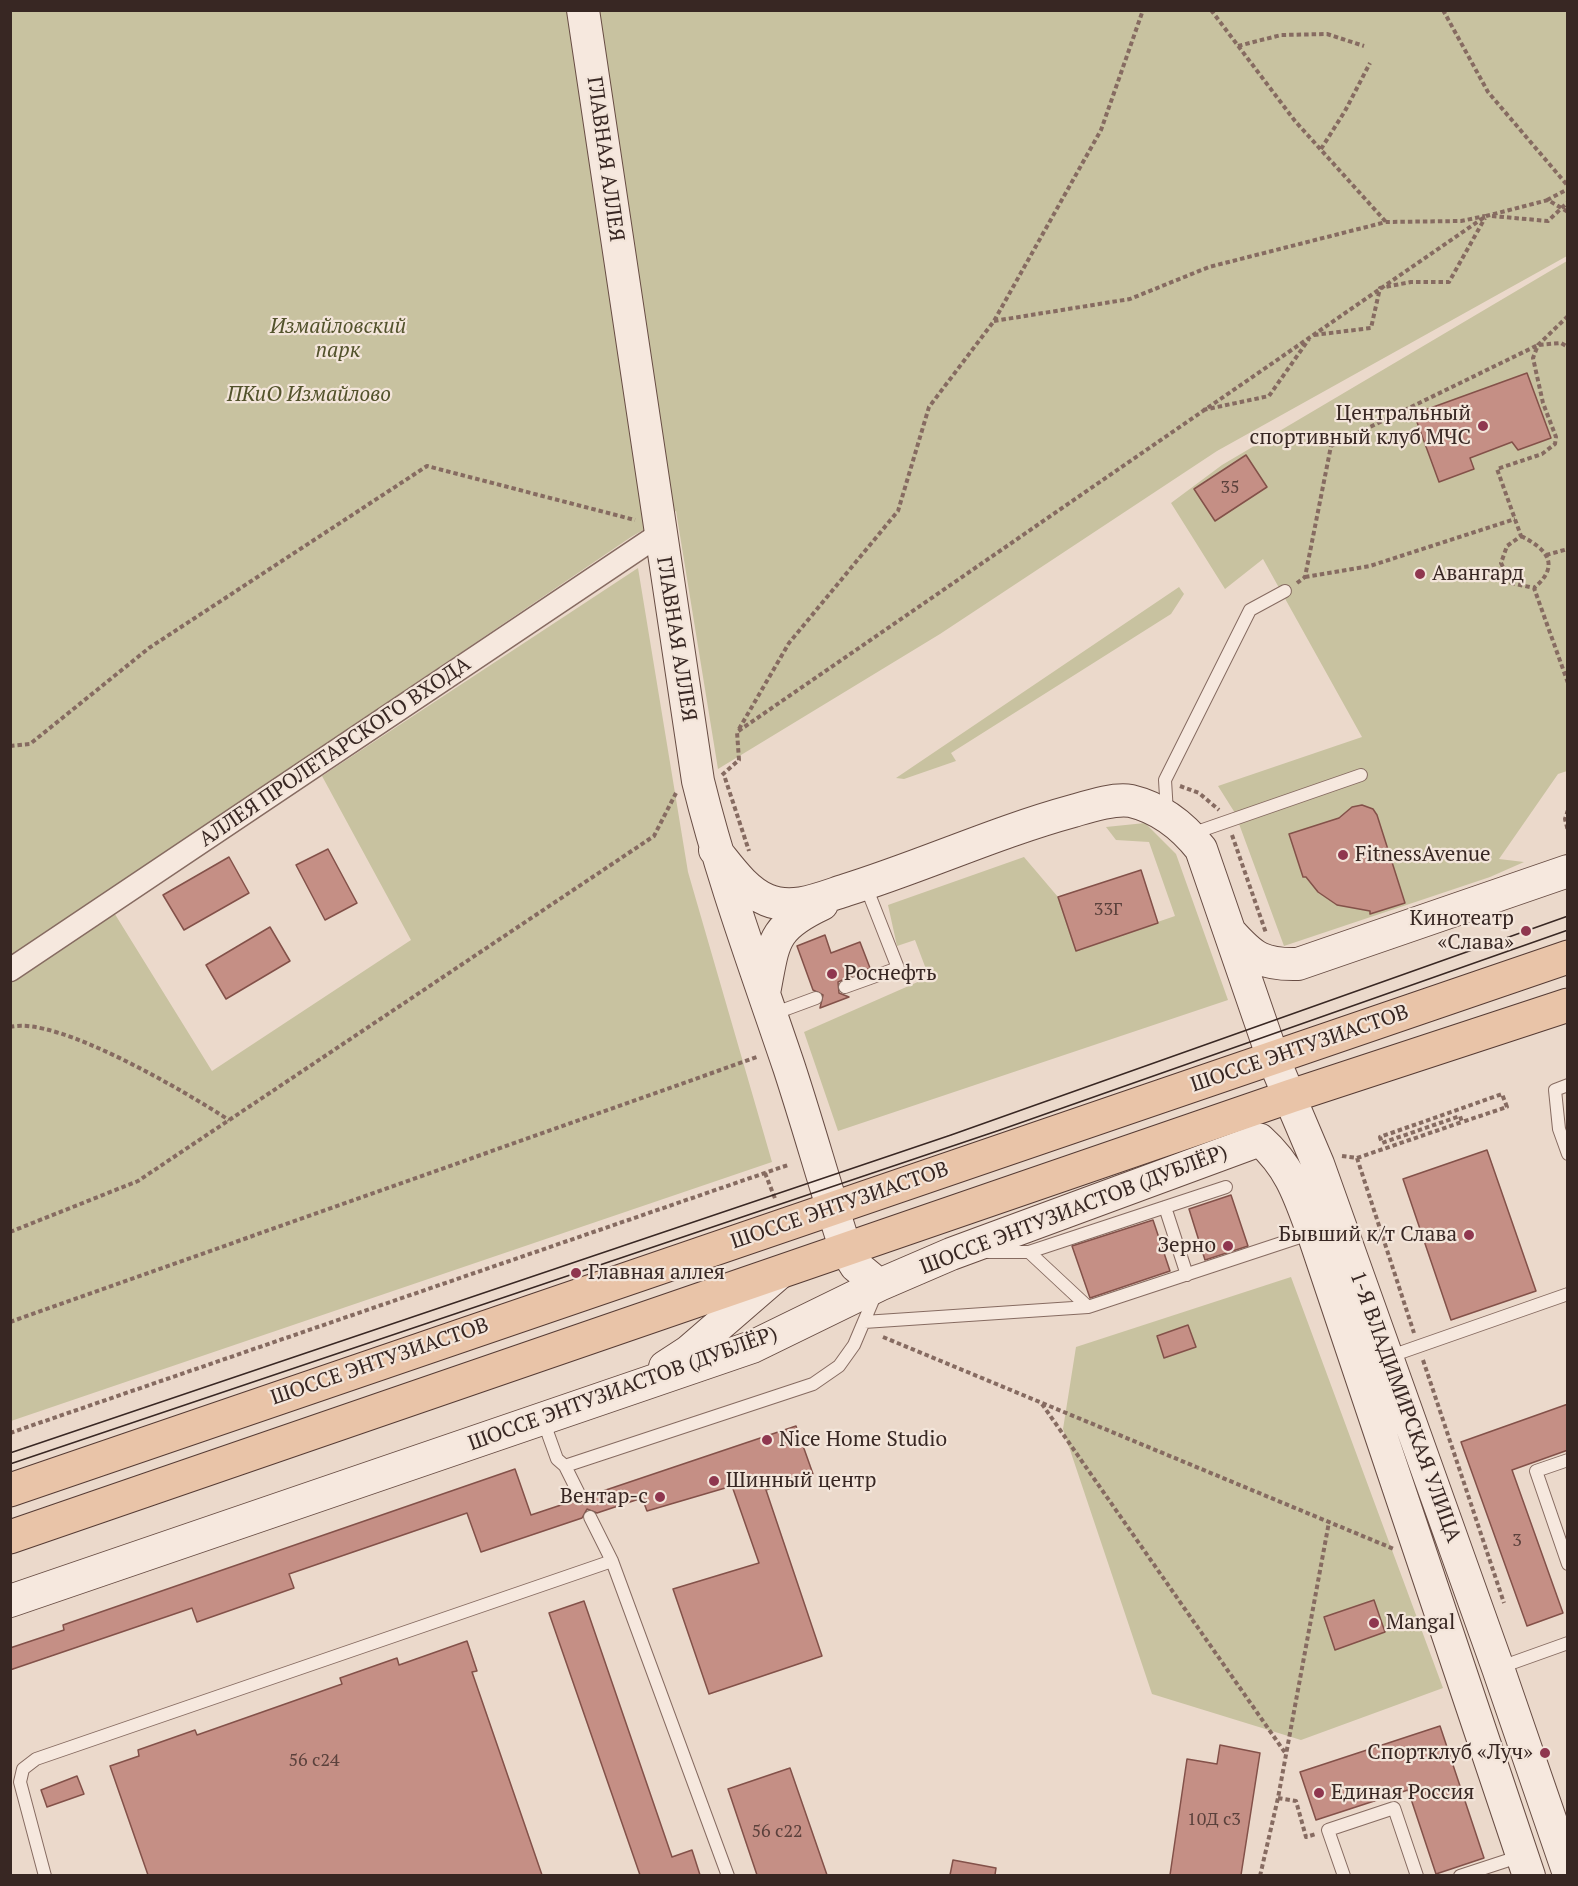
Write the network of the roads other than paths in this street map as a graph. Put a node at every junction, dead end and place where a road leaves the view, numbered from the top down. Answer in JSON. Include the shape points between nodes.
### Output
{"nodes":[{"id":1,"x":583,"y":10,"type":"edge"},
{"id":2,"x":656,"y":536,"type":"junction"},
{"id":3,"x":1285,"y":591,"type":"road end"},
{"id":4,"x":1360,"y":775,"type":"dead end"},
{"id":5,"x":1178,"y":826,"type":"junction"},
{"id":6,"x":715,"y":850,"type":"junction"},
{"id":7,"x":1568,"y":871,"type":"edge"},
{"id":8,"x":865,"y":884,"type":"junction"},
{"id":9,"x":1230,"y":932,"type":"junction"},
{"id":10,"x":1568,"y":957,"type":"edge"},
{"id":11,"x":10,"y":970,"type":"edge"},
{"id":12,"x":845,"y":987,"type":"dead end"},
{"id":13,"x":816,"y":998,"type":"dead end"},
{"id":14,"x":1568,"y":1005,"type":"edge"},
{"id":15,"x":766,"y":1006,"type":"junction"},
{"id":16,"x":1273,"y":1058,"type":"junction"},
{"id":17,"x":1568,"y":1085,"type":"edge"},
{"id":18,"x":1291,"y":1096,"type":"junction"},
{"id":19,"x":1254,"y":1126,"type":"junction"},
{"id":20,"x":1568,"y":1154,"type":"edge"},
{"id":21,"x":1226,"y":1187,"type":"dead end"},
{"id":22,"x":1165,"y":1207,"type":"junction"},
{"id":23,"x":833,"y":1209,"type":"junction"},
{"id":24,"x":1313,"y":1233,"type":"junction"},
{"id":25,"x":846,"y":1250,"type":"junction"},
{"id":26,"x":1029,"y":1252,"type":"junction"},
{"id":27,"x":951,"y":1254,"type":"junction"},
{"id":28,"x":777,"y":1275,"type":"junction"},
{"id":29,"x":1187,"y":1275,"type":"junction"},
{"id":30,"x":879,"y":1285,"type":"junction"},
{"id":31,"x":1568,"y":1294,"type":"edge"},
{"id":32,"x":1088,"y":1307,"type":"junction"},
{"id":33,"x":862,"y":1325,"type":"junction"},
{"id":34,"x":1387,"y":1358,"type":"junction"},
{"id":35,"x":632,"y":1389,"type":"junction"},
{"id":36,"x":543,"y":1419,"type":"junction"},
{"id":37,"x":1568,"y":1460,"type":"edge"},
{"id":38,"x":566,"y":1466,"type":"junction"},
{"id":39,"x":10,"y":1490,"type":"edge"},
{"id":40,"x":580,"y":1496,"type":"dead end"},
{"id":41,"x":590,"y":1516,"type":"dead end"},
{"id":42,"x":10,"y":1537,"type":"edge"},
{"id":43,"x":612,"y":1561,"type":"junction"},
{"id":44,"x":1568,"y":1564,"type":"edge"},
{"id":45,"x":10,"y":1601,"type":"edge"},
{"id":46,"x":1568,"y":1643,"type":"edge"},
{"id":47,"x":1498,"y":1668,"type":"junction"},
{"id":48,"x":1565,"y":1855,"type":"edge"},
{"id":49,"x":1526,"y":1865,"type":"edge"},
{"id":50,"x":45,"y":1875,"type":"edge"},
{"id":51,"x":728,"y":1875,"type":"edge"},
{"id":52,"x":1344,"y":1875,"type":"edge"},
{"id":53,"x":1417,"y":1875,"type":"edge"},
{"id":54,"x":1460,"y":1875,"type":"edge"}],
"edges":[{"from":1,"to":2,"type":"main road","name":"ГЛАВНАЯ АЛЛЕЯ"},
{"from":2,"to":6,"type":"main road","name":"ГЛАВНАЯ АЛЛЕЯ","via":[[698,781]]},
{"from":2,"to":11,"type":"street","name":"АЛЛЕЯ ПРОЛЕТАРСКОГО ВХОДА","via":[[260,809]]},
{"from":3,"to":5,"type":"lane","via":[[1250,610],[1166,780]]},
{"from":4,"to":5,"type":"lane"},
{"from":5,"to":8,"type":"main road","via":[[1130,801],[1099,804],[1027,824]]},
{"from":5,"to":9,"type":"main road","name":"1-Я ВЛАДИМИРСКАЯ УЛИЦА","via":[[1201,849]]},
{"from":6,"to":8,"type":"main road","via":[[755,893],[782,904],[804,903]]},
{"from":6,"to":15,"type":"main road","name":"ГЛАВНАЯ АЛЛЕЯ"},
{"from":7,"to":9,"type":"main road","via":[[1298,964],[1266,963],[1249,953]]},
{"from":8,"to":12,"type":"lane","via":[[898,968]]},
{"from":8,"to":15,"type":"main road","via":[[802,914],[777,935]]},
{"from":9,"to":16,"type":"main road","name":"1-Я ВЛАДИМИРСКАЯ УЛИЦА"},
{"from":10,"to":16,"type":"main road","name":"ШОССЕ ЭНТУЗИАСТОВ"},
{"from":13,"to":15,"type":"lane"},
{"from":14,"to":18,"type":"main road","name":"ШОССЕ ЭНТУЗИАСТОВ"},
{"from":15,"to":23,"type":"main road","name":"ГЛАВНАЯ АЛЛЕЯ"},
{"from":16,"to":18,"type":"main road","name":"1-Я ВЛАДИМИРСКАЯ УЛИЦА"},
{"from":16,"to":23,"type":"main road","name":"ШОССЕ ЭНТУЗИАСТОВ"},
{"from":17,"to":20,"type":"lane","via":[[1555,1090],[1559,1129]]},
{"from":18,"to":19,"type":"main road","name":"ШОССЕ ЭНТУЗИАСТОВ"},
{"from":18,"to":34,"type":"main road","name":"1-Я ВЛАДИМИРСКАЯ УЛИЦА"},
{"from":19,"to":24,"type":"main road","name":"1-Я ВЛАДИМИРСКАЯ УЛИЦА","via":[[1294,1181]]},
{"from":19,"to":25,"type":"main road","name":"ШОССЕ ЭНТУЗИАСТОВ"},
{"from":19,"to":27,"type":"main road","name":"ШОССЕ ЭНТУЗИАСТОВ (ДУБЛЁР)"},
{"from":21,"to":22,"type":"lane"},
{"from":22,"to":26,"type":"lane"},
{"from":22,"to":29,"type":"lane"},
{"from":23,"to":25,"type":"main road","name":"ГЛАВНАЯ АЛЛЕЯ"},
{"from":23,"to":39,"type":"main road","name":"ШОССЕ ЭНТУЗИАСТОВ"},
{"from":24,"to":29,"type":"lane"},
{"from":24,"to":49,"type":"main road","name":"1-Я ВЛАДИМИРСКАЯ УЛИЦА"},
{"from":25,"to":28,"type":"main road","name":"ШОССЕ ЭНТУЗИАСТОВ"},
{"from":25,"to":30,"type":"main road","via":[[856,1266]]},
{"from":26,"to":27,"type":"lane"},
{"from":26,"to":32,"type":"lane"},
{"from":27,"to":30,"type":"main road","name":"ШОССЕ ЭНТУЗИАСТОВ (ДУБЛЁР)"},
{"from":28,"to":35,"type":"main road","via":[[688,1352]]},
{"from":28,"to":42,"type":"main road","name":"ШОССЕ ЭНТУЗИАСТОВ"},
{"from":29,"to":32,"type":"lane"},
{"from":30,"to":33,"type":"lane"},
{"from":30,"to":35,"type":"main road","name":"ШОССЕ ЭНТУЗИАСТОВ (ДУБЛЁР)","via":[[752,1347]]},
{"from":31,"to":34,"type":"lane"},
{"from":32,"to":33,"type":"lane"},
{"from":33,"to":38,"type":"lane","via":[[854,1346],[839,1366],[813,1384]]},
{"from":34,"to":47,"type":"main road","name":"1-Я ВЛАДИМИРСКАЯ УЛИЦА"},
{"from":35,"to":36,"type":"main road","name":"ШОССЕ ЭНТУЗИАСТОВ (ДУБЛЁР)"},
{"from":36,"to":38,"type":"lane","via":[[557,1459]]},
{"from":36,"to":45,"type":"main road","name":"ШОССЕ ЭНТУЗИАСТОВ (ДУБЛЁР)"},
{"from":37,"to":44,"type":"lane","via":[[1536,1472]]},
{"from":38,"to":40,"type":"lane"},
{"from":41,"to":43,"type":"lane"},
{"from":43,"to":50,"type":"lane","via":[[36,1759],[23,1769],[20,1782]]},
{"from":43,"to":51,"type":"lane"},
{"from":46,"to":47,"type":"lane"},
{"from":47,"to":48,"type":"main road","name":"1-Я ВЛАДИМИРСКАЯ УЛИЦА"},
{"from":49,"to":54,"type":"lane"},
{"from":52,"to":53,"type":"lane","via":[[1328,1830],[1394,1808]]}]}
